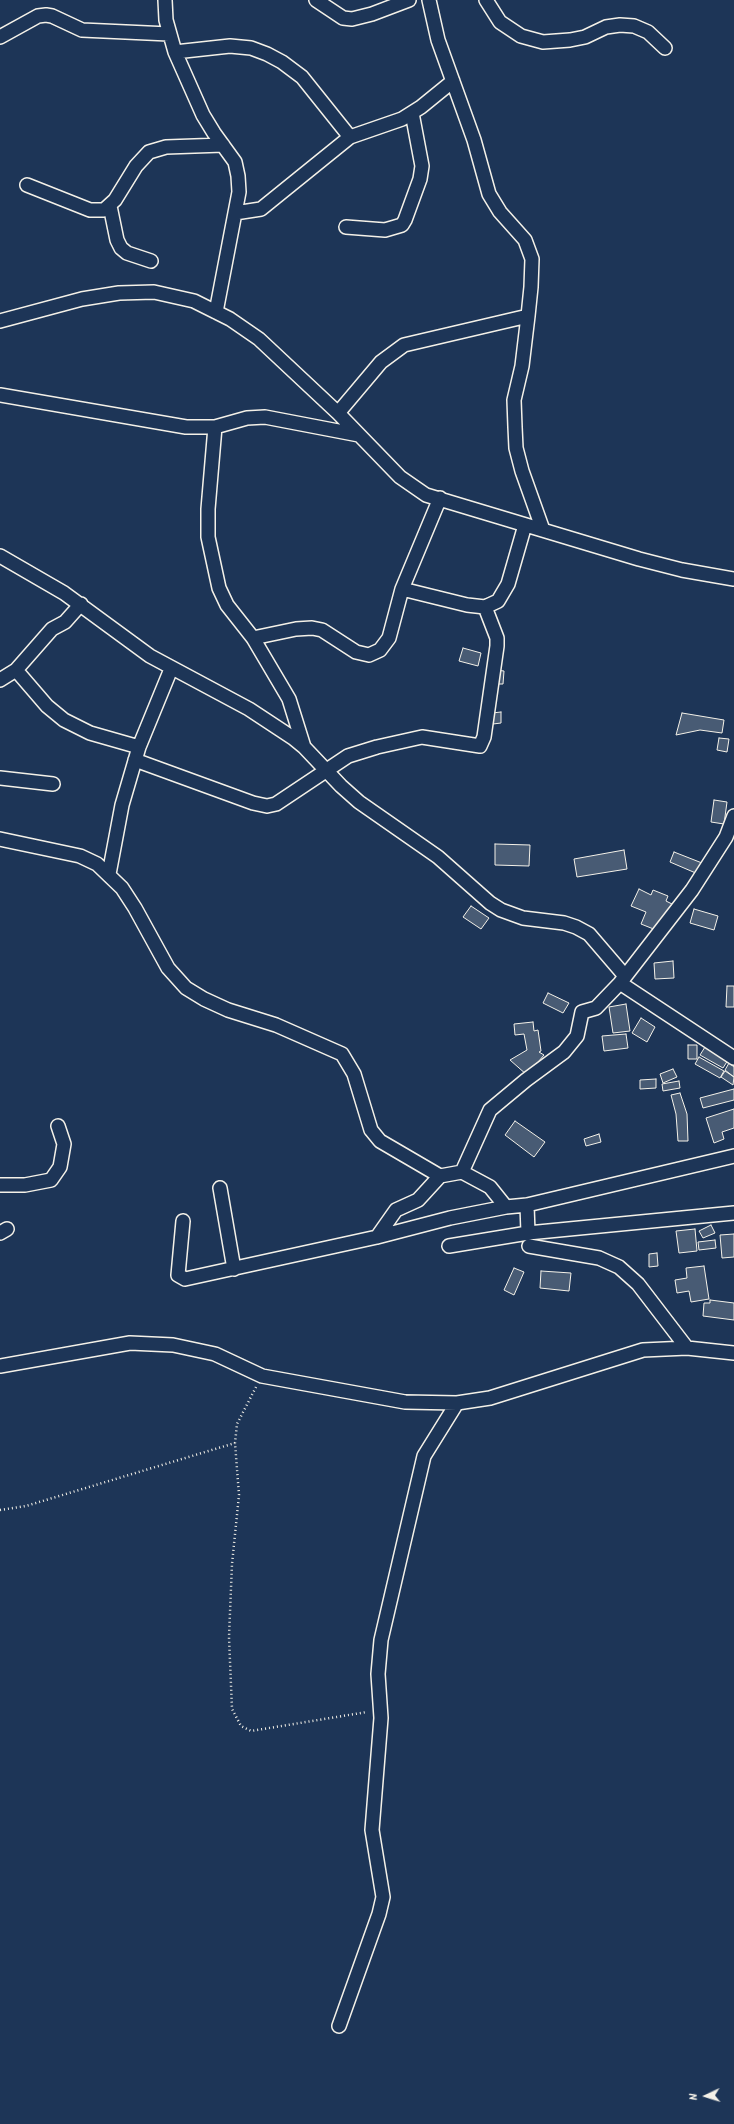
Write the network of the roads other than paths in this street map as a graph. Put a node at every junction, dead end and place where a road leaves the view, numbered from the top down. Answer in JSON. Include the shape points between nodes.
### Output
{"nodes":[{"id":1,"x":164,"y":0,"type":"edge"},
{"id":2,"x":316,"y":0,"type":"edge"},
{"id":3,"x":409,"y":0,"type":"edge"},
{"id":4,"x":429,"y":0,"type":"edge"},
{"id":5,"x":486,"y":0,"type":"edge"},
{"id":6,"x":168,"y":34,"type":"junction"},
{"id":7,"x":0,"y":37,"type":"edge"},
{"id":8,"x":666,"y":48,"type":"dead end"},
{"id":9,"x":175,"y":52,"type":"junction"},
{"id":10,"x":453,"y":81,"type":"junction"},
{"id":11,"x":412,"y":113,"type":"junction"},
{"id":12,"x":350,"y":137,"type":"junction"},
{"id":13,"x":223,"y":145,"type":"junction"},
{"id":14,"x":27,"y":185,"type":"dead end"},
{"id":15,"x":110,"y":206,"type":"junction"},
{"id":16,"x":235,"y":213,"type":"junction"},
{"id":17,"x":346,"y":227,"type":"dead end"},
{"id":18,"x":151,"y":260,"type":"dead end"},
{"id":19,"x":216,"y":312,"type":"junction"},
{"id":20,"x":528,"y":316,"type":"junction"},
{"id":21,"x":0,"y":321,"type":"edge"},
{"id":22,"x":0,"y":395,"type":"edge"},
{"id":23,"x":338,"y":413,"type":"junction"},
{"id":24,"x":215,"y":427,"type":"junction"},
{"id":25,"x":359,"y":435,"type":"junction"},
{"id":26,"x":440,"y":498,"type":"junction"},
{"id":27,"x":525,"y":525,"type":"junction"},
{"id":28,"x":543,"y":530,"type":"junction"},
{"id":29,"x":0,"y":556,"type":"edge"},
{"id":30,"x":734,"y":579,"type":"edge"},
{"id":31,"x":402,"y":588,"type":"junction"},
{"id":32,"x":81,"y":604,"type":"junction"},
{"id":33,"x":485,"y":607,"type":"junction"},
{"id":34,"x":253,"y":638,"type":"junction"},
{"id":35,"x":171,"y":669,"type":"junction"},
{"id":36,"x":16,"y":670,"type":"junction"},
{"id":37,"x":0,"y":680,"type":"edge"},
{"id":38,"x":139,"y":747,"type":"junction"},
{"id":39,"x":304,"y":747,"type":"junction"},
{"id":40,"x":135,"y":760,"type":"junction"},
{"id":41,"x":326,"y":771,"type":"junction"},
{"id":42,"x":0,"y":778,"type":"edge"},
{"id":43,"x":53,"y":784,"type":"dead end"},
{"id":44,"x":734,"y":816,"type":"edge"},
{"id":45,"x":0,"y":838,"type":"edge"},
{"id":46,"x":109,"y":874,"type":"junction"},
{"id":47,"x":623,"y":980,"type":"junction"},
{"id":48,"x":734,"y":1058,"type":"edge"},
{"id":49,"x":58,"y":1126,"type":"dead end"},
{"id":50,"x":734,"y":1156,"type":"edge"},
{"id":51,"x":462,"y":1172,"type":"junction"},
{"id":52,"x":440,"y":1176,"type":"junction"},
{"id":53,"x":0,"y":1185,"type":"edge"},
{"id":54,"x":220,"y":1188,"type":"dead end"},
{"id":55,"x":528,"y":1205,"type":"junction"},
{"id":56,"x":506,"y":1208,"type":"junction"},
{"id":57,"x":734,"y":1212,"type":"edge"},
{"id":58,"x":183,"y":1221,"type":"dead end"},
{"id":59,"x":377,"y":1237,"type":"junction"},
{"id":60,"x":529,"y":1240,"type":"junction"},
{"id":61,"x":449,"y":1246,"type":"dead end"},
{"id":62,"x":234,"y":1269,"type":"junction"},
{"id":63,"x":687,"y":1348,"type":"junction"},
{"id":64,"x":734,"y":1353,"type":"edge"},
{"id":65,"x":0,"y":1366,"type":"edge"},
{"id":66,"x":457,"y":1403,"type":"junction"},
{"id":67,"x":339,"y":2026,"type":"dead end"}],
"edges":[{"from":1,"to":6,"type":"street"},
{"from":2,"to":3,"type":"street","via":[[343,18],[352,19]]},
{"from":4,"to":10,"type":"street","via":[[438,40]]},
{"from":5,"to":8,"type":"street","via":[[500,22],[521,36],[543,42],[585,37],[606,27],[620,25],[634,26],[648,32]]},
{"from":6,"to":7,"type":"street","via":[[82,30],[46,15],[38,16]]},
{"from":6,"to":9,"type":"street"},
{"from":9,"to":12,"type":"street","via":[[230,46],[251,48],[267,54],[302,77]]},
{"from":9,"to":13,"type":"street","via":[[203,115]]},
{"from":10,"to":11,"type":"street"},
{"from":10,"to":20,"type":"street","via":[[493,202],[529,248],[532,272]]},
{"from":11,"to":12,"type":"street"},
{"from":11,"to":17,"type":"street","via":[[422,166],[405,220],[402,225],[385,230]]},
{"from":12,"to":16,"type":"street","via":[[272,202],[261,209]]},
{"from":13,"to":15,"type":"street","via":[[166,147],[149,152],[136,166]]},
{"from":13,"to":16,"type":"street","via":[[235,162],[238,176],[239,192]]},
{"from":14,"to":15,"type":"street","via":[[90,210],[104,210]]},
{"from":15,"to":18,"type":"street","via":[[121,248],[127,253]]},
{"from":16,"to":19,"type":"street"},
{"from":19,"to":21,"type":"street","via":[[194,300],[154,292],[119,293],[82,299]]},
{"from":19,"to":23,"type":"street","via":[[259,339]]},
{"from":20,"to":23,"type":"street","via":[[404,346],[381,362]]},
{"from":20,"to":28,"type":"street","via":[[522,366],[514,400],[515,434],[522,471]]},
{"from":22,"to":24,"type":"street","via":[[186,427]]},
{"from":23,"to":25,"type":"street"},
{"from":24,"to":25,"type":"street","via":[[247,418],[265,417]]},
{"from":24,"to":34,"type":"street","via":[[208,537],[219,588],[227,605]]},
{"from":25,"to":26,"type":"street","via":[[412,487],[426,495]]},
{"from":26,"to":27,"type":"street"},
{"from":26,"to":31,"type":"street"},
{"from":27,"to":28,"type":"street"},
{"from":27,"to":33,"type":"street","via":[[508,584],[498,602]]},
{"from":28,"to":30,"type":"street","via":[[675,568]]},
{"from":29,"to":32,"type":"street"},
{"from":31,"to":33,"type":"street","via":[[467,605]]},
{"from":31,"to":34,"type":"street","via":[[388,638],[380,650],[369,655],[356,652],[322,630],[312,628]]},
{"from":32,"to":35,"type":"street"},
{"from":32,"to":36,"type":"street","via":[[65,622],[52,629]]},
{"from":33,"to":41,"type":"street","via":[[497,638],[497,646],[484,736],[480,746],[422,737],[348,756]]},
{"from":34,"to":39,"type":"street","via":[[289,699]]},
{"from":35,"to":38,"type":"street"},
{"from":35,"to":39,"type":"street","via":[[249,709]]},
{"from":36,"to":37,"type":"street"},
{"from":36,"to":38,"type":"street","via":[[47,706],[64,720],[90,733]]},
{"from":38,"to":40,"type":"street"},
{"from":39,"to":41,"type":"street"},
{"from":40,"to":41,"type":"street","via":[[267,806],[276,804]]},
{"from":40,"to":46,"type":"street","via":[[122,805]]},
{"from":41,"to":47,"type":"street","via":[[359,802],[438,857],[490,903],[523,918],[564,922],[589,934],[601,946]]},
{"from":42,"to":43,"type":"street"},
{"from":44,"to":47,"type":"street","via":[[726,837],[692,890]]},
{"from":45,"to":46,"type":"street","via":[[80,856],[97,864]]},
{"from":46,"to":52,"type":"street","via":[[135,908],[168,968],[186,988],[228,1010],[276,1025],[342,1054],[354,1074],[371,1130],[380,1141]]},
{"from":47,"to":48,"type":"street"},
{"from":47,"to":51,"type":"street","via":[[596,1008],[582,1012],[577,1036],[564,1052],[490,1110]]},
{"from":49,"to":53,"type":"street","via":[[64,1144],[60,1167],[51,1180],[25,1185]]},
{"from":50,"to":55,"type":"street"},
{"from":51,"to":52,"type":"street"},
{"from":51,"to":56,"type":"street","via":[[490,1187]]},
{"from":52,"to":59,"type":"street","via":[[418,1200],[396,1210]]},
{"from":54,"to":62,"type":"street"},
{"from":55,"to":56,"type":"street"},
{"from":55,"to":60,"type":"street"},
{"from":56,"to":59,"type":"street","via":[[450,1218]]},
{"from":57,"to":60,"type":"street"},
{"from":58,"to":62,"type":"street","via":[[178,1275],[185,1279]]},
{"from":59,"to":62,"type":"street"},
{"from":60,"to":61,"type":"street"},
{"from":60,"to":63,"type":"street","via":[[599,1258],[629,1274]]},
{"from":63,"to":64,"type":"street"},
{"from":63,"to":66,"type":"street","via":[[643,1350],[490,1398]]},
{"from":65,"to":66,"type":"street","via":[[130,1343],[173,1345],[215,1354],[262,1376],[405,1402]]},
{"from":66,"to":67,"type":"street","via":[[424,1456],[381,1640],[378,1674],[381,1710],[372,1830],[383,1897],[380,1914]]}]}
